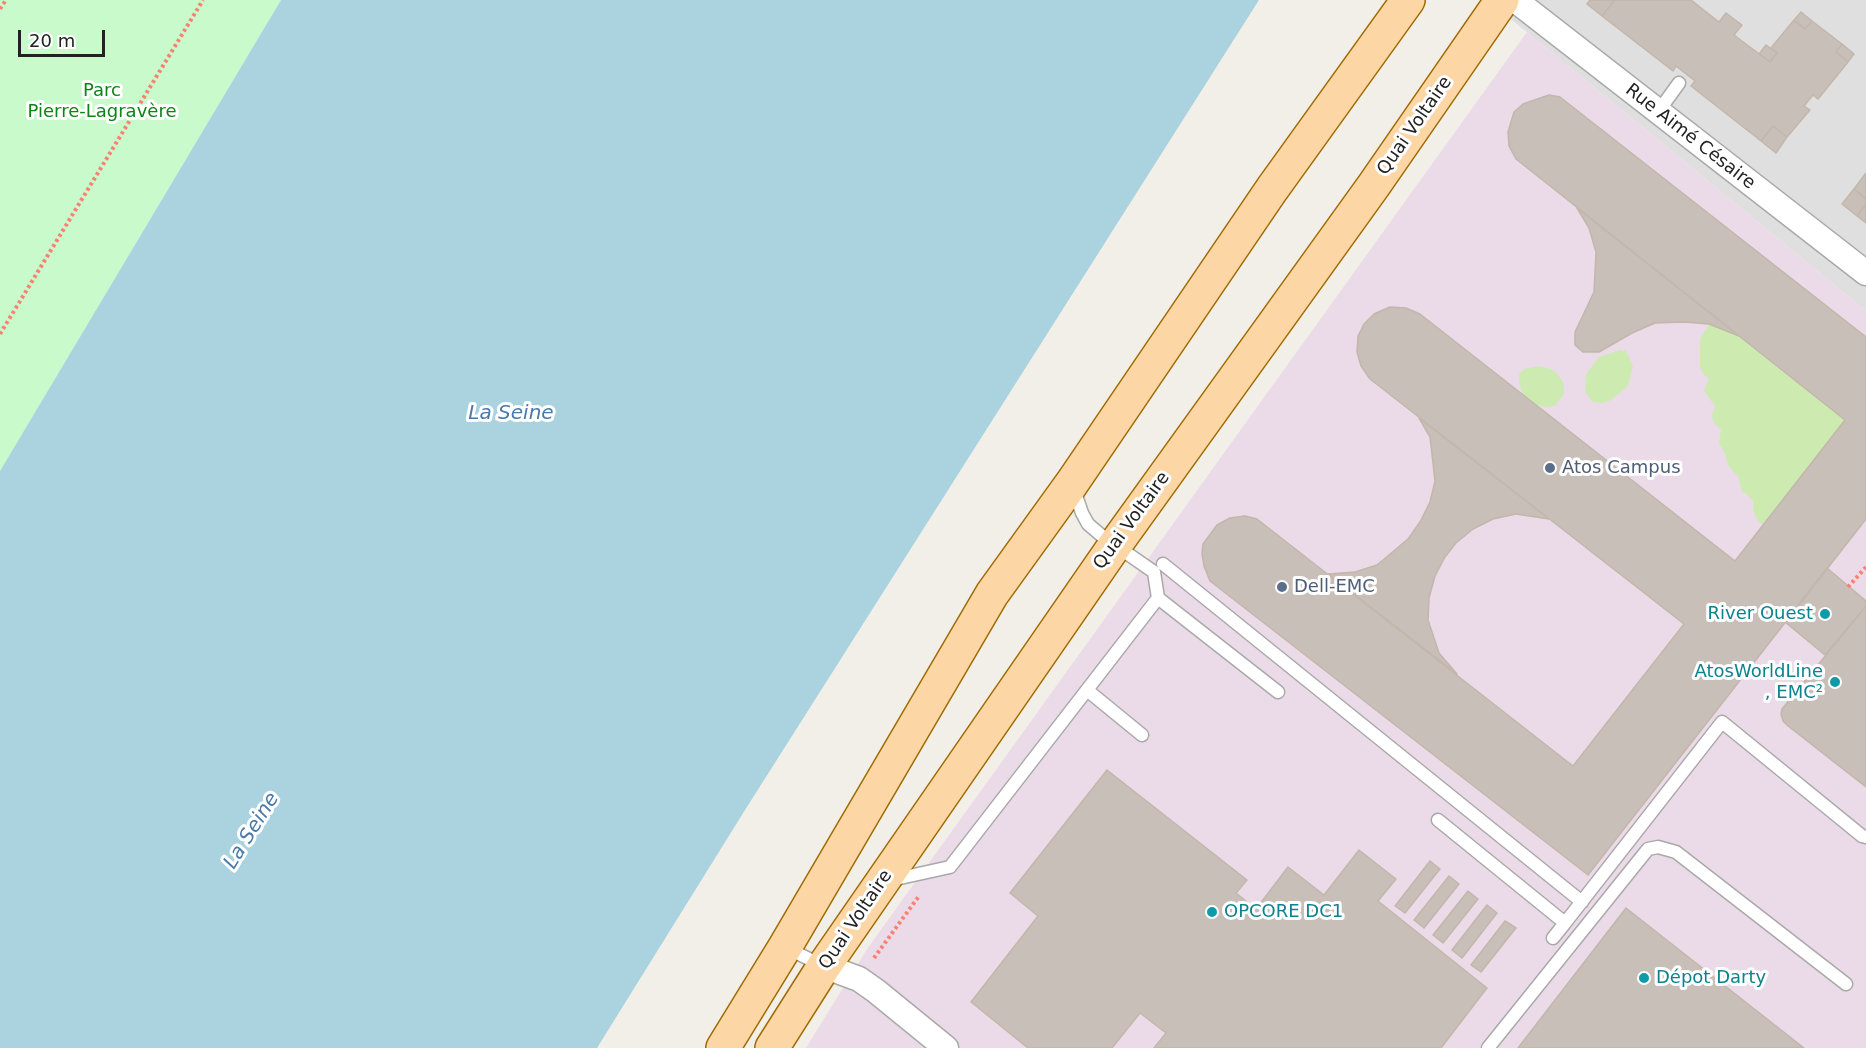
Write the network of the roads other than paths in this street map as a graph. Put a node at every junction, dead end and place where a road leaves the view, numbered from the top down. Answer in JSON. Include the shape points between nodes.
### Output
{"nodes":[{"id":1,"x":1408,"y":0,"type":"edge"},
{"id":2,"x":1502,"y":0,"type":"edge"},
{"id":3,"x":1515,"y":0,"type":"edge"},
{"id":4,"x":1679,"y":83,"type":"dead end"},
{"id":5,"x":1658,"y":112,"type":"junction"},
{"id":6,"x":1866,"y":273,"type":"edge"},
{"id":7,"x":1072,"y":483,"type":"junction"},
{"id":8,"x":1115,"y":544,"type":"junction"},
{"id":9,"x":1163,"y":564,"type":"dead end"},
{"id":10,"x":1158,"y":598,"type":"junction"},
{"id":11,"x":1087,"y":690,"type":"junction"},
{"id":12,"x":1278,"y":692,"type":"dead end"},
{"id":13,"x":1142,"y":735,"type":"dead end"},
{"id":14,"x":1438,"y":820,"type":"dead end"},
{"id":15,"x":1866,"y":837,"type":"edge"},
{"id":16,"x":882,"y":882,"type":"junction"},
{"id":17,"x":1582,"y":902,"type":"junction"},
{"id":18,"x":1565,"y":923,"type":"junction"},
{"id":19,"x":1553,"y":938,"type":"dead end"},
{"id":20,"x":785,"y":947,"type":"junction"},
{"id":21,"x":824,"y":966,"type":"junction"},
{"id":22,"x":1845,"y":984,"type":"dead end"},
{"id":23,"x":723,"y":1048,"type":"edge"},
{"id":24,"x":772,"y":1048,"type":"edge"},
{"id":25,"x":946,"y":1048,"type":"edge"},
{"id":26,"x":1488,"y":1048,"type":"edge"}],
"edges":[{"from":1,"to":7,"type":"main road","via":[[1272,189]]},
{"from":2,"to":8,"type":"main road","name":"Quai Voltaire"},
{"from":3,"to":5,"type":"street","name":"Rue Aimé Césaire"},
{"from":4,"to":5,"type":"lane"},
{"from":5,"to":6,"type":"street","name":"Rue Aimé Césaire"},
{"from":7,"to":8,"type":"lane","via":[[1088,524]]},
{"from":7,"to":20,"type":"main road","via":[[992,594]]},
{"from":8,"to":10,"type":"lane","via":[[1154,572]]},
{"from":8,"to":16,"type":"main road","name":"Quai Voltaire"},
{"from":9,"to":17,"type":"lane"},
{"from":10,"to":11,"type":"lane"},
{"from":10,"to":12,"type":"lane"},
{"from":11,"to":13,"type":"lane"},
{"from":11,"to":16,"type":"lane","via":[[950,867]]},
{"from":14,"to":18,"type":"lane"},
{"from":15,"to":17,"type":"lane","via":[[1722,722]]},
{"from":16,"to":21,"type":"main road","name":"Quai Voltaire"},
{"from":17,"to":18,"type":"lane"},
{"from":18,"to":19,"type":"lane"},
{"from":20,"to":21,"type":"lane"},
{"from":20,"to":23,"type":"main road"},
{"from":21,"to":24,"type":"main road","name":"Quai Voltaire"},
{"from":21,"to":25,"type":"street","via":[[859,979]]},
{"from":22,"to":26,"type":"lane","via":[[1676,852],[1658,847],[1648,849]]}]}
